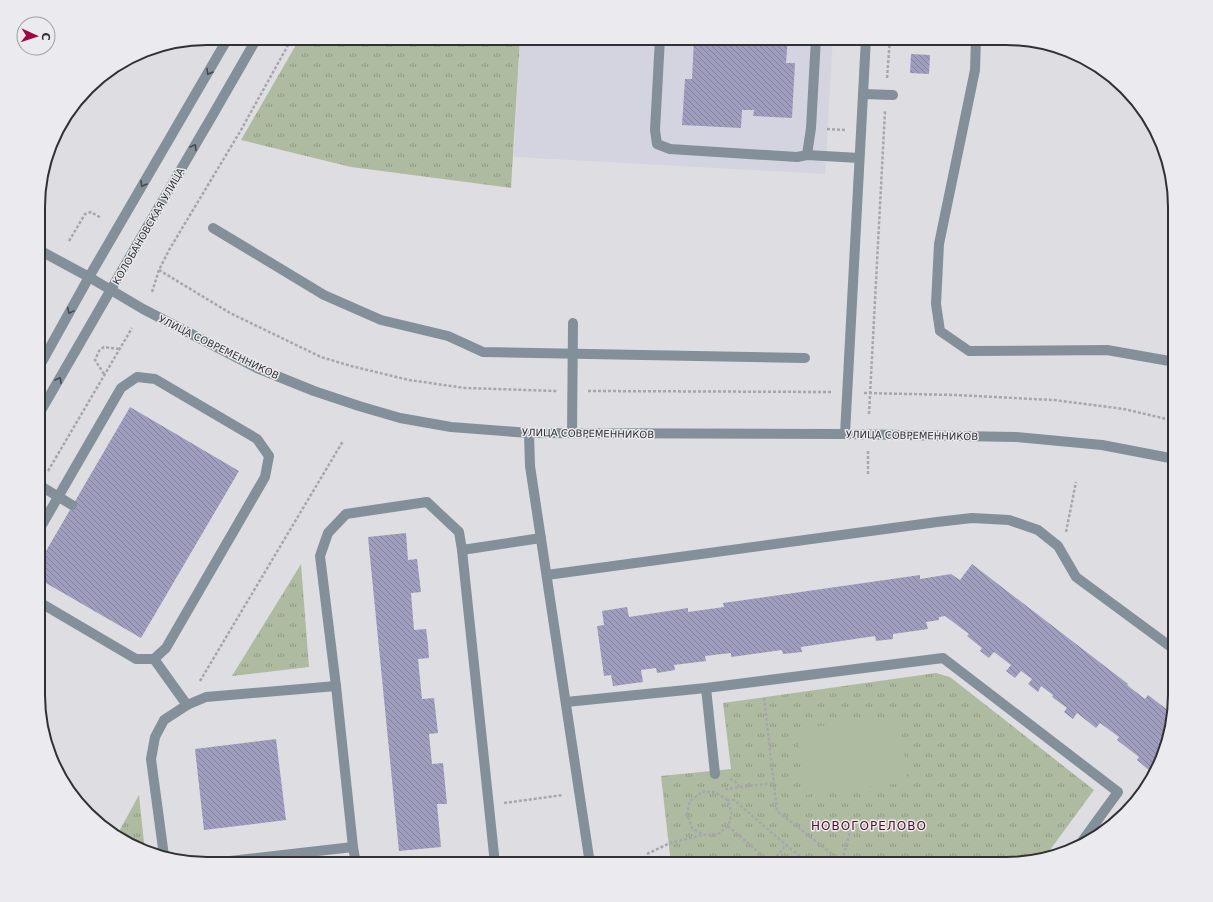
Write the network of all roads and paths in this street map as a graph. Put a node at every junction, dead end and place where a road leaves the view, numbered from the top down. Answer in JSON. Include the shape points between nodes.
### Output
{"nodes":[{"id":1,"x":224,"y":45,"type":"edge"},
{"id":2,"x":253,"y":45,"type":"edge"},
{"id":3,"x":288,"y":45,"type":"edge"},
{"id":4,"x":660,"y":45,"type":"edge"},
{"id":5,"x":816,"y":45,"type":"edge"},
{"id":6,"x":866,"y":45,"type":"edge"},
{"id":7,"x":890,"y":45,"type":"edge"},
{"id":8,"x":976,"y":45,"type":"edge"},
{"id":9,"x":863,"y":94,"type":"junction"},
{"id":10,"x":890,"y":95,"type":"junction"},
{"id":11,"x":807,"y":155,"type":"junction"},
{"id":12,"x":859,"y":158,"type":"junction"},
{"id":13,"x":101,"y":218,"type":"dead end"},
{"id":14,"x":213,"y":228,"type":"dead end"},
{"id":15,"x":69,"y":241,"type":"dead end"},
{"id":16,"x":45,"y":253,"type":"edge"},
{"id":17,"x":159,"y":270,"type":"junction"},
{"id":18,"x":89,"y":277,"type":"junction"},
{"id":19,"x":111,"y":290,"type":"junction"},
{"id":20,"x":152,"y":292,"type":"dead end"},
{"id":21,"x":573,"y":323,"type":"dead end"},
{"id":22,"x":132,"y":328,"type":"dead end"},
{"id":23,"x":119,"y":349,"type":"junction"},
{"id":24,"x":573,"y":354,"type":"junction"},
{"id":25,"x":45,"y":356,"type":"edge"},
{"id":26,"x":805,"y":358,"type":"dead end"},
{"id":27,"x":1168,"y":361,"type":"edge"},
{"id":28,"x":104,"y":374,"type":"junction"},
{"id":29,"x":572,"y":391,"type":"junction"},
{"id":30,"x":846,"y":393,"type":"junction"},
{"id":31,"x":870,"y":393,"type":"junction"},
{"id":32,"x":45,"y":404,"type":"edge"},
{"id":33,"x":869,"y":414,"type":"dead end"},
{"id":34,"x":1168,"y":419,"type":"edge"},
{"id":35,"x":529,"y":432,"type":"junction"},
{"id":36,"x":572,"y":433,"type":"junction"},
{"id":37,"x":845,"y":434,"type":"junction"},
{"id":38,"x":343,"y":441,"type":"dead end"},
{"id":39,"x":868,"y":448,"type":"dead end"},
{"id":40,"x":1168,"y":458,"type":"edge"},
{"id":41,"x":868,"y":474,"type":"dead end"},
{"id":42,"x":45,"y":476,"type":"edge"},
{"id":43,"x":1076,"y":482,"type":"dead end"},
{"id":44,"x":45,"y":489,"type":"edge"},
{"id":45,"x":58,"y":497,"type":"junction"},
{"id":46,"x":72,"y":505,"type":"dead end"},
{"id":47,"x":45,"y":520,"type":"edge"},
{"id":48,"x":541,"y":538,"type":"junction"},
{"id":49,"x":1058,"y":546,"type":"junction"},
{"id":50,"x":462,"y":550,"type":"junction"},
{"id":51,"x":547,"y":575,"type":"junction"},
{"id":52,"x":45,"y":606,"type":"edge"},
{"id":53,"x":1168,"y":645,"type":"edge"},
{"id":54,"x":154,"y":659,"type":"junction"},
{"id":55,"x":762,"y":681,"type":"junction"},
{"id":56,"x":336,"y":686,"type":"junction"},
{"id":57,"x":706,"y":688,"type":"junction"},
{"id":58,"x":566,"y":702,"type":"junction"},
{"id":59,"x":186,"y":705,"type":"junction"},
{"id":60,"x":715,"y":774,"type":"dead end"},
{"id":61,"x":774,"y":783,"type":"junction"},
{"id":62,"x":579,"y":792,"type":"junction"},
{"id":63,"x":714,"y":792,"type":"junction"},
{"id":64,"x":727,"y":800,"type":"junction"},
{"id":65,"x":489,"y":805,"type":"junction"},
{"id":66,"x":728,"y":826,"type":"junction"},
{"id":67,"x":850,"y":832,"type":"dead end"},
{"id":68,"x":703,"y":835,"type":"junction"},
{"id":69,"x":1087,"y":835,"type":"edge"},
{"id":70,"x":786,"y":845,"type":"junction"},
{"id":71,"x":353,"y":847,"type":"junction"},
{"id":72,"x":163,"y":850,"type":"edge"},
{"id":73,"x":647,"y":854,"type":"dead end"},
{"id":74,"x":265,"y":857,"type":"edge"},
{"id":75,"x":355,"y":857,"type":"edge"},
{"id":76,"x":494,"y":857,"type":"edge"},
{"id":77,"x":589,"y":857,"type":"edge"},
{"id":78,"x":764,"y":857,"type":"edge"},
{"id":79,"x":776,"y":857,"type":"edge"},
{"id":80,"x":801,"y":857,"type":"edge"},
{"id":81,"x":834,"y":857,"type":"edge"},
{"id":82,"x":842,"y":857,"type":"edge"}],
"edges":[{"from":1,"to":18,"type":"street","one_way":true},
{"from":19,"to":2,"type":"street","name":"КОЛОБАНОВСКАЯ УЛИЦА","one_way":true},
{"from":3,"to":17,"type":"path"},
{"from":4,"to":11,"type":"street","via":[[655,130],[657,144],[670,150],[797,157]]},
{"from":5,"to":11,"type":"street"},
{"from":6,"to":9,"type":"street"},
{"from":7,"to":10,"type":"path"},
{"from":8,"to":27,"type":"street","via":[[975,70],[939,244],[936,304],[940,331],[969,351],[1107,350]]},
{"from":9,"to":10,"type":"street"},
{"from":9,"to":12,"type":"street"},
{"from":10,"to":31,"type":"path"},
{"from":11,"to":12,"type":"street"},
{"from":12,"to":30,"type":"street"},
{"from":13,"to":15,"type":"path","via":[[91,212],[85,214]]},
{"from":14,"to":24,"type":"street","via":[[324,295],[381,320],[448,336],[483,352]]},
{"from":16,"to":18,"type":"street","name":"УЛИЦА СОВРЕМЕННИКОВ"},
{"from":17,"to":20,"type":"path"},
{"from":17,"to":29,"type":"path","via":[[230,313],[321,357],[351,366],[409,380],[465,388]]},
{"from":18,"to":19,"type":"street","name":"УЛИЦА СОВРЕМЕННИКОВ"},
{"from":18,"to":25,"type":"street","one_way":true},
{"from":32,"to":19,"type":"street","name":"КОЛОБАНОВСКАЯ УЛИЦА","one_way":true},
{"from":19,"to":35,"type":"street","name":"УЛИЦА СОВРЕМЕННИКОВ","via":[[257,368],[314,391],[400,418],[451,426]]},
{"from":21,"to":24,"type":"street"},
{"from":22,"to":23,"type":"path"},
{"from":23,"to":28,"type":"path"},
{"from":23,"to":28,"type":"path","via":[[104,346],[99,351],[95,360]]},
{"from":24,"to":26,"type":"street"},
{"from":24,"to":29,"type":"street"},
{"from":28,"to":42,"type":"path"},
{"from":29,"to":30,"type":"path"},
{"from":29,"to":36,"type":"street"},
{"from":30,"to":31,"type":"path"},
{"from":30,"to":37,"type":"street"},
{"from":31,"to":33,"type":"path"},
{"from":31,"to":34,"type":"path","via":[[1054,400],[1124,409]]},
{"from":35,"to":36,"type":"street","name":"УЛИЦА СОВРЕМЕННИКОВ"},
{"from":35,"to":48,"type":"street","via":[[530,466]]},
{"from":36,"to":37,"type":"street","name":"УЛИЦА СОВРЕМЕННИКОВ"},
{"from":37,"to":40,"type":"street","name":"УЛИЦА СОВРЕМЕННИКОВ","via":[[1016,437],[1102,445]]},
{"from":38,"to":59,"type":"path"},
{"from":39,"to":41,"type":"path"},
{"from":43,"to":49,"type":"path","via":[[1067,530]]},
{"from":44,"to":45,"type":"street"},
{"from":45,"to":46,"type":"street"},
{"from":45,"to":47,"type":"street"},
{"from":45,"to":54,"type":"street","via":[[122,388],[137,378],[155,379],[257,439],[269,456],[265,477],[166,648]]},
{"from":48,"to":50,"type":"street"},
{"from":48,"to":51,"type":"street"},
{"from":49,"to":51,"type":"street","via":[[1038,530],[1009,520],[972,518]]},
{"from":49,"to":53,"type":"street","via":[[1076,577]]},
{"from":50,"to":56,"type":"street","via":[[459,532],[427,502],[346,514],[328,533],[320,556]]},
{"from":50,"to":65,"type":"street"},
{"from":51,"to":58,"type":"street"},
{"from":52,"to":54,"type":"street","via":[[136,659]]},
{"from":54,"to":59,"type":"street"},
{"from":55,"to":57,"type":"street"},
{"from":55,"to":61,"type":"path"},
{"from":55,"to":69,"type":"street","via":[[943,658],[1118,792]]},
{"from":56,"to":59,"type":"street","via":[[206,697]]},
{"from":56,"to":71,"type":"street"},
{"from":57,"to":58,"type":"street"},
{"from":57,"to":60,"type":"street"},
{"from":58,"to":62,"type":"street"},
{"from":59,"to":72,"type":"street","via":[[164,720],[155,737],[151,759]]},
{"from":61,"to":63,"type":"path"},
{"from":61,"to":81,"type":"path","via":[[777,811]]},
{"from":62,"to":65,"type":"path"},
{"from":62,"to":77,"type":"street"},
{"from":63,"to":64,"type":"path"},
{"from":63,"to":68,"type":"path","via":[[702,792],[690,801],[687,814],[692,828]]},
{"from":64,"to":66,"type":"path","via":[[732,812]]},
{"from":64,"to":70,"type":"path","via":[[734,800]]},
{"from":65,"to":76,"type":"street"},
{"from":66,"to":68,"type":"path","via":[[717,835]]},
{"from":66,"to":78,"type":"path"},
{"from":67,"to":82,"type":"path"},
{"from":68,"to":73,"type":"path","via":[[670,843]]},
{"from":70,"to":79,"type":"path"},
{"from":70,"to":80,"type":"path"},
{"from":71,"to":74,"type":"street"},
{"from":71,"to":75,"type":"street"}]}
